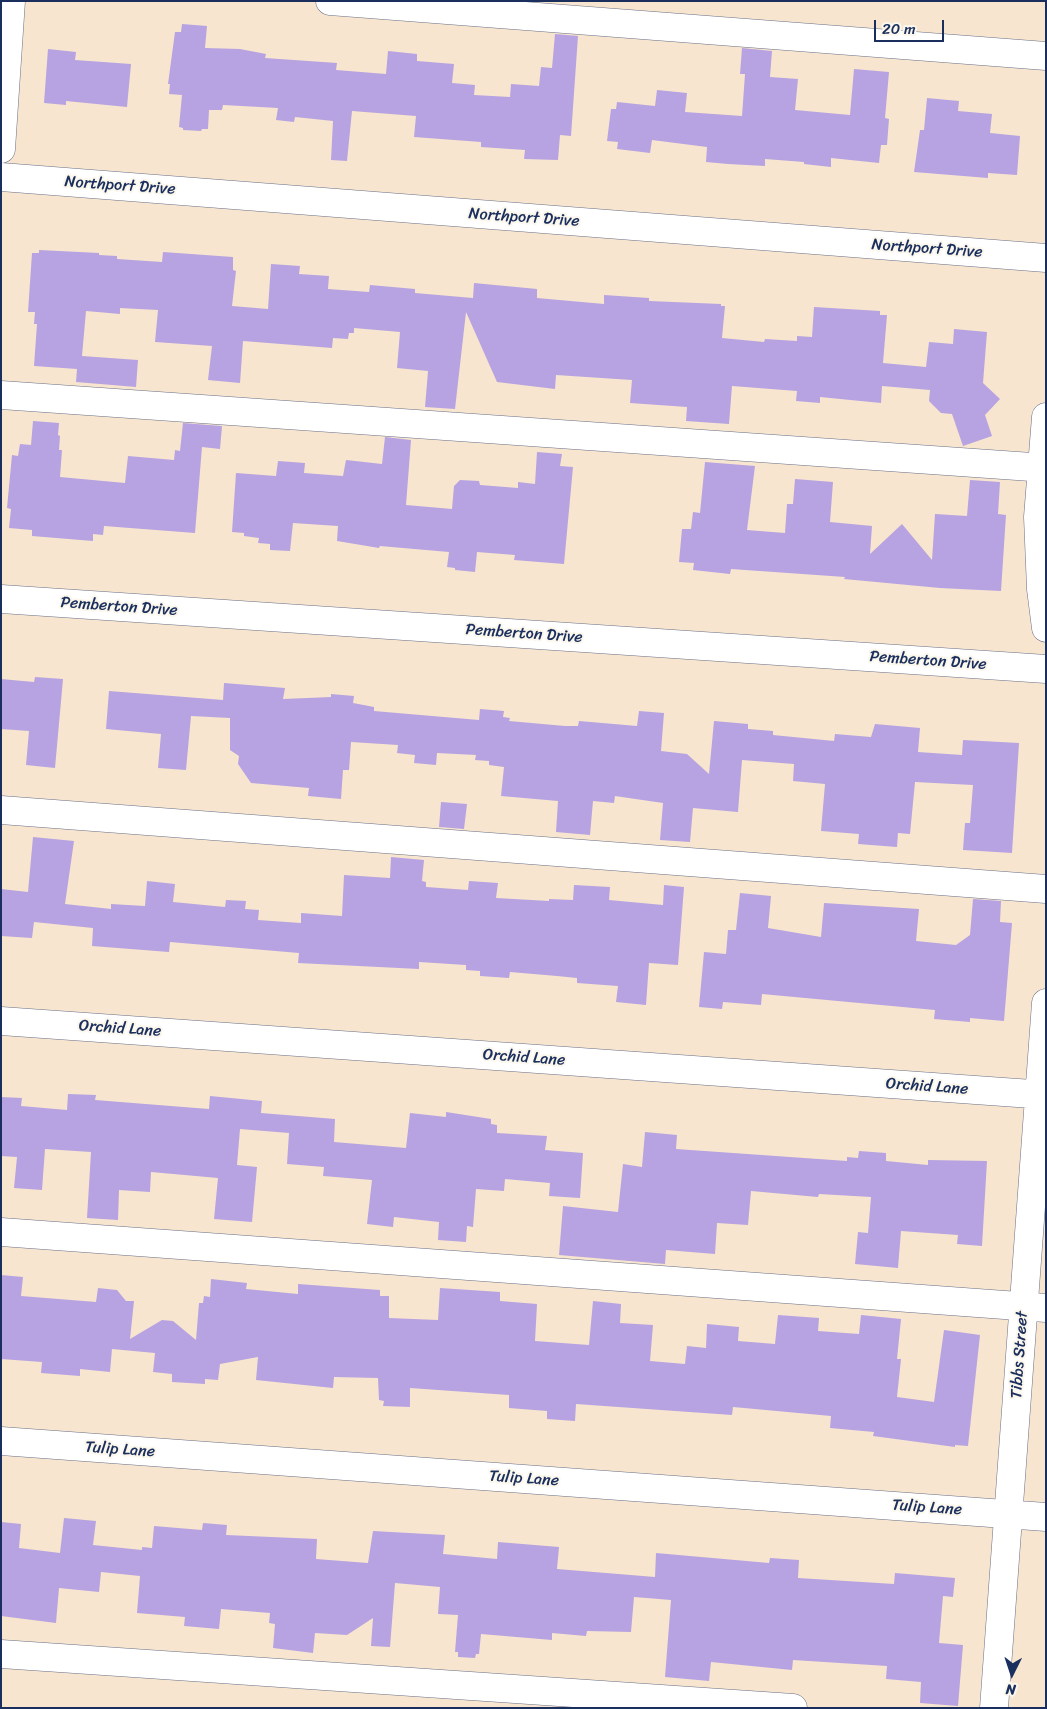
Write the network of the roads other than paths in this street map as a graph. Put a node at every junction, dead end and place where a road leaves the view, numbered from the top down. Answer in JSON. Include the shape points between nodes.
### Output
{"nodes":[{"id":1,"x":11,"y":1,"type":"edge"},
{"id":2,"x":330,"y":1,"type":"edge"},
{"id":3,"x":1046,"y":56,"type":"edge"},
{"id":4,"x":1,"y":149,"type":"edge"},
{"id":5,"x":1,"y":177,"type":"edge"},
{"id":6,"x":1046,"y":258,"type":"edge"},
{"id":7,"x":1,"y":395,"type":"edge"},
{"id":8,"x":1046,"y":417,"type":"edge"},
{"id":9,"x":1044,"y":468,"type":"edge"},
{"id":10,"x":1,"y":599,"type":"edge"},
{"id":11,"x":1046,"y":628,"type":"edge"},
{"id":12,"x":1046,"y":668,"type":"edge"},
{"id":13,"x":1,"y":810,"type":"edge"},
{"id":14,"x":1046,"y":890,"type":"edge"},
{"id":15,"x":1046,"y":1003,"type":"edge"},
{"id":16,"x":1,"y":1021,"type":"edge"},
{"id":17,"x":1042,"y":1095,"type":"edge"},
{"id":18,"x":1,"y":1232,"type":"edge"},
{"id":19,"x":1035,"y":1308,"type":"edge"},
{"id":20,"x":1,"y":1441,"type":"edge"},
{"id":21,"x":1008,"y":1515,"type":"junction"},
{"id":22,"x":1046,"y":1517,"type":"edge"},
{"id":23,"x":1,"y":1654,"type":"edge"},
{"id":24,"x":793,"y":1708,"type":"edge"},
{"id":25,"x":994,"y":1708,"type":"edge"}],
"edges":[{"from":1,"to":4,"type":"street"},
{"from":2,"to":3,"type":"street"},
{"from":5,"to":6,"type":"street","name":"Northport Drive"},
{"from":7,"to":9,"type":"street"},
{"from":8,"to":9,"type":"street"},
{"from":9,"to":11,"type":"street","via":[[1038,517]]},
{"from":10,"to":12,"type":"street","name":"Pemberton Drive"},
{"from":13,"to":14,"type":"street"},
{"from":15,"to":17,"type":"street","name":"Tibbs Street"},
{"from":16,"to":17,"type":"street","name":"Orchid Lane"},
{"from":17,"to":19,"type":"street","name":"Tibbs Street"},
{"from":18,"to":19,"type":"street"},
{"from":19,"to":21,"type":"street","name":"Tibbs Street"},
{"from":20,"to":21,"type":"street","name":"Tulip Lane"},
{"from":21,"to":22,"type":"street","name":"Tulip Lane"},
{"from":21,"to":25,"type":"street","name":"Tibbs Street"},
{"from":23,"to":24,"type":"street"}]}
